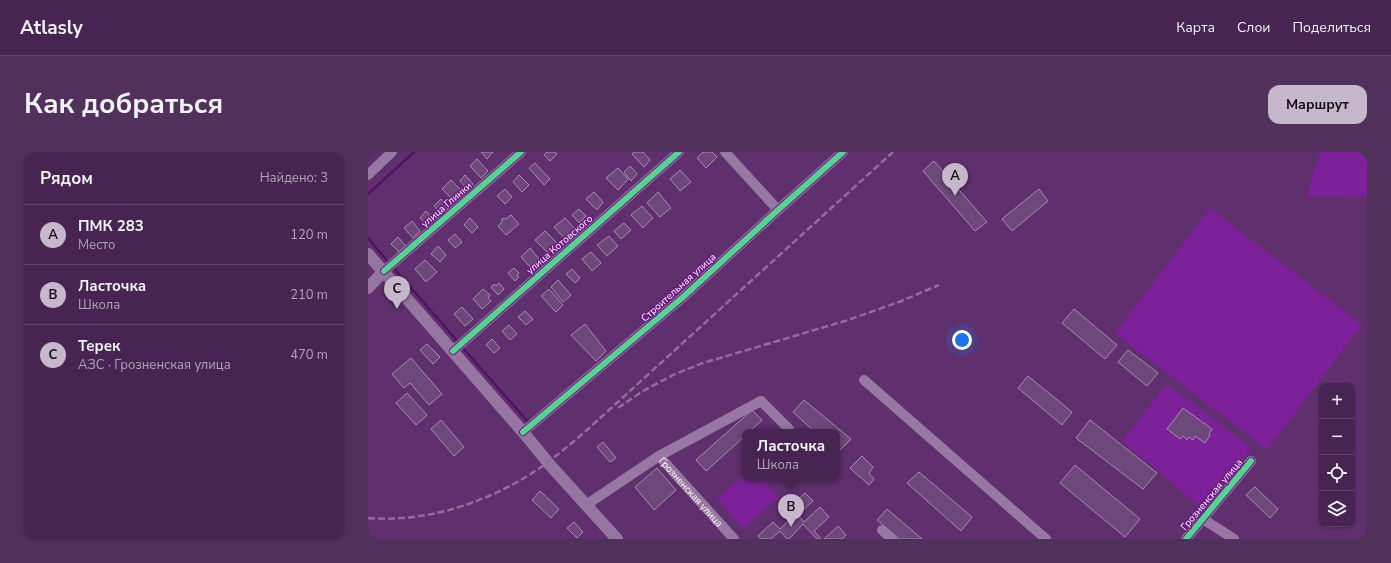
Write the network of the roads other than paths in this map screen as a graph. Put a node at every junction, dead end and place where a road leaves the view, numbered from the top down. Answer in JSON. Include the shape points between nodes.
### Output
{"nodes":[{"id":1,"x":392,"y":152,"type":"edge"},
{"id":2,"x":521,"y":152,"type":"edge"},
{"id":3,"x":679,"y":152,"type":"edge"},
{"id":4,"x":725,"y":152,"type":"edge"},
{"id":5,"x":843,"y":152,"type":"edge"},
{"id":6,"x":368,"y":175,"type":"edge"},
{"id":7,"x":778,"y":210,"type":"junction"},
{"id":8,"x":368,"y":254,"type":"edge"},
{"id":9,"x":384,"y":271,"type":"junction"},
{"id":10,"x":368,"y":288,"type":"edge"},
{"id":11,"x":453,"y":351,"type":"junction"},
{"id":12,"x":864,"y":380,"type":"dead end"},
{"id":13,"x":789,"y":429,"type":"dead end"},
{"id":14,"x":523,"y":432,"type":"junction"},
{"id":15,"x":660,"y":456,"type":"junction"},
{"id":16,"x":1251,"y":461,"type":"dead end"},
{"id":17,"x":586,"y":504,"type":"junction"},
{"id":18,"x":1203,"y":519,"type":"junction"},
{"id":19,"x":882,"y":530,"type":"dead end"},
{"id":20,"x":618,"y":539,"type":"edge"},
{"id":21,"x":734,"y":539,"type":"edge"},
{"id":22,"x":892,"y":539,"type":"edge"},
{"id":23,"x":1046,"y":539,"type":"edge"},
{"id":24,"x":1186,"y":539,"type":"edge"},
{"id":25,"x":1234,"y":539,"type":"edge"}],
"edges":[{"from":1,"to":6,"type":"street"},
{"from":2,"to":9,"type":"street","name":"улица Глинки"},
{"from":3,"to":11,"type":"street","name":"улица Котовского"},
{"from":4,"to":7,"type":"street"},
{"from":5,"to":7,"type":"street","name":"Строительная улица"},
{"from":7,"to":14,"type":"street","name":"Строительная улица","via":[[682,298]]},
{"from":8,"to":9,"type":"main road"},
{"from":9,"to":10,"type":"main road"},
{"from":9,"to":11,"type":"main road"},
{"from":11,"to":14,"type":"main road"},
{"from":12,"to":23,"type":"street"},
{"from":13,"to":15,"type":"street","via":[[761,400]]},
{"from":14,"to":17,"type":"main road"},
{"from":15,"to":17,"type":"street","name":"Грозненская улица"},
{"from":15,"to":21,"type":"street","name":"Грозненская улица"},
{"from":16,"to":18,"type":"street","name":"Грозненская улица"},
{"from":17,"to":20,"type":"main road"},
{"from":18,"to":24,"type":"street","name":"Грозненская улица"},
{"from":18,"to":25,"type":"street"},
{"from":19,"to":22,"type":"street"}]}
